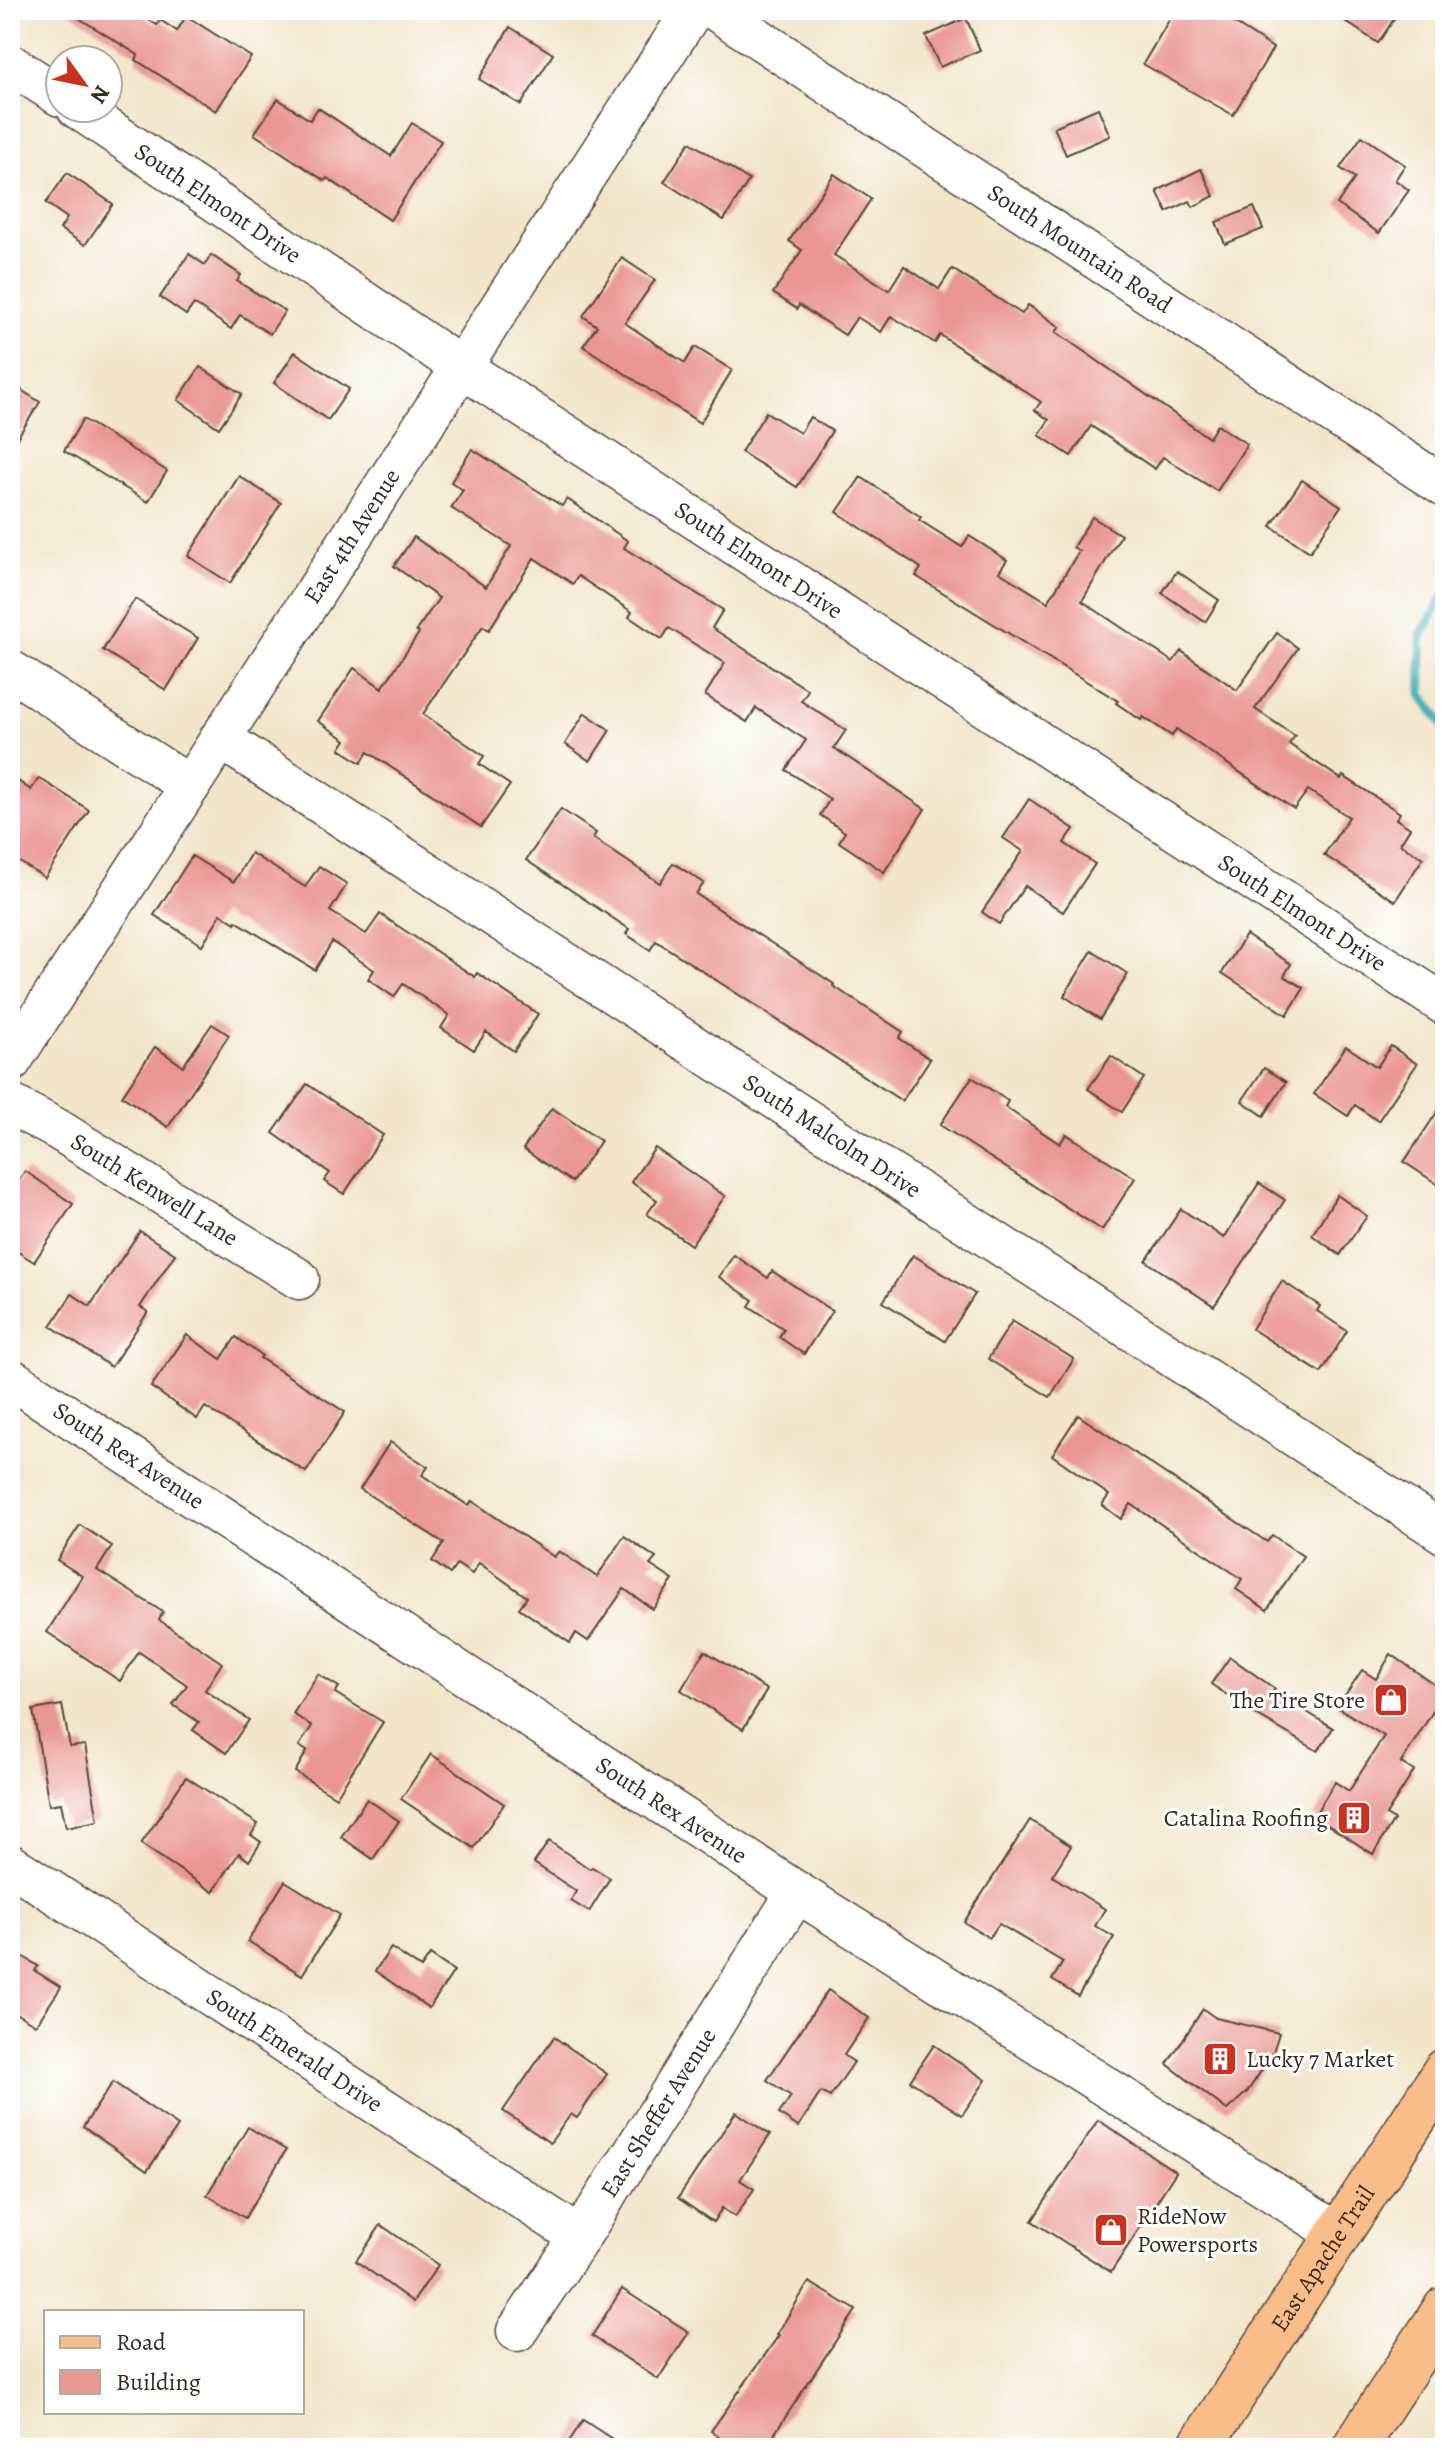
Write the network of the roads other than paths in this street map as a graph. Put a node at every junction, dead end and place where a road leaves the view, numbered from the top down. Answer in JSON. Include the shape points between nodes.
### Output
{"nodes":[{"id":1,"x":693,"y":10,"type":"edge"},
{"id":2,"x":715,"y":10,"type":"edge"},
{"id":3,"x":10,"y":64,"type":"edge"},
{"id":4,"x":44,"y":86,"type":"edge"},
{"id":5,"x":101,"y":124,"type":"edge"},
{"id":6,"x":461,"y":367,"type":"junction"},
{"id":7,"x":1445,"y":487,"type":"edge"},
{"id":8,"x":10,"y":670,"type":"edge"},
{"id":9,"x":220,"y":738,"type":"junction"},
{"id":10,"x":190,"y":786,"type":"junction"},
{"id":11,"x":1445,"y":1005,"type":"edge"},
{"id":12,"x":10,"y":1063,"type":"edge"},
{"id":13,"x":10,"y":1104,"type":"edge"},
{"id":14,"x":299,"y":1279,"type":"dead end"},
{"id":15,"x":10,"y":1378,"type":"edge"},
{"id":16,"x":1445,"y":1534,"type":"edge"},
{"id":17,"x":10,"y":1864,"type":"edge"},
{"id":18,"x":797,"y":1892,"type":"junction"},
{"id":19,"x":1445,"y":2071,"type":"edge"},
{"id":20,"x":1339,"y":2234,"type":"junction"},
{"id":21,"x":580,"y":2237,"type":"junction"},
{"id":22,"x":1445,"y":2309,"type":"edge"},
{"id":23,"x":517,"y":2331,"type":"dead end"},
{"id":24,"x":1199,"y":2448,"type":"edge"},
{"id":25,"x":1354,"y":2448,"type":"edge"}],
"edges":[{"from":1,"to":6,"type":"street","name":"East 4th Avenue"},
{"from":2,"to":7,"type":"street","name":"South Mountain Road"},
{"from":3,"to":4,"type":"street"},
{"from":5,"to":6,"type":"street","name":"South Elmont Drive"},
{"from":6,"to":9,"type":"street","name":"East 4th Avenue"},
{"from":6,"to":11,"type":"street","name":"South Elmont Drive"},
{"from":8,"to":10,"type":"street"},
{"from":9,"to":10,"type":"street","name":"East 4th Avenue"},
{"from":9,"to":16,"type":"street","name":"South Malcolm Drive"},
{"from":10,"to":12,"type":"street","name":"East 4th Avenue"},
{"from":13,"to":14,"type":"street","name":"South Kenwell Lane"},
{"from":15,"to":18,"type":"street","name":"South Rex Avenue"},
{"from":17,"to":21,"type":"street","name":"South Emerald Drive"},
{"from":18,"to":20,"type":"street","name":"South Rex Avenue"},
{"from":18,"to":21,"type":"street","name":"East Sheffer Avenue"},
{"from":19,"to":20,"type":"main road","name":"East Apache Trail"},
{"from":20,"to":24,"type":"main road","name":"East Apache Trail"},
{"from":21,"to":23,"type":"street","name":"East Sheffer Avenue"},
{"from":22,"to":25,"type":"main road"}]}
